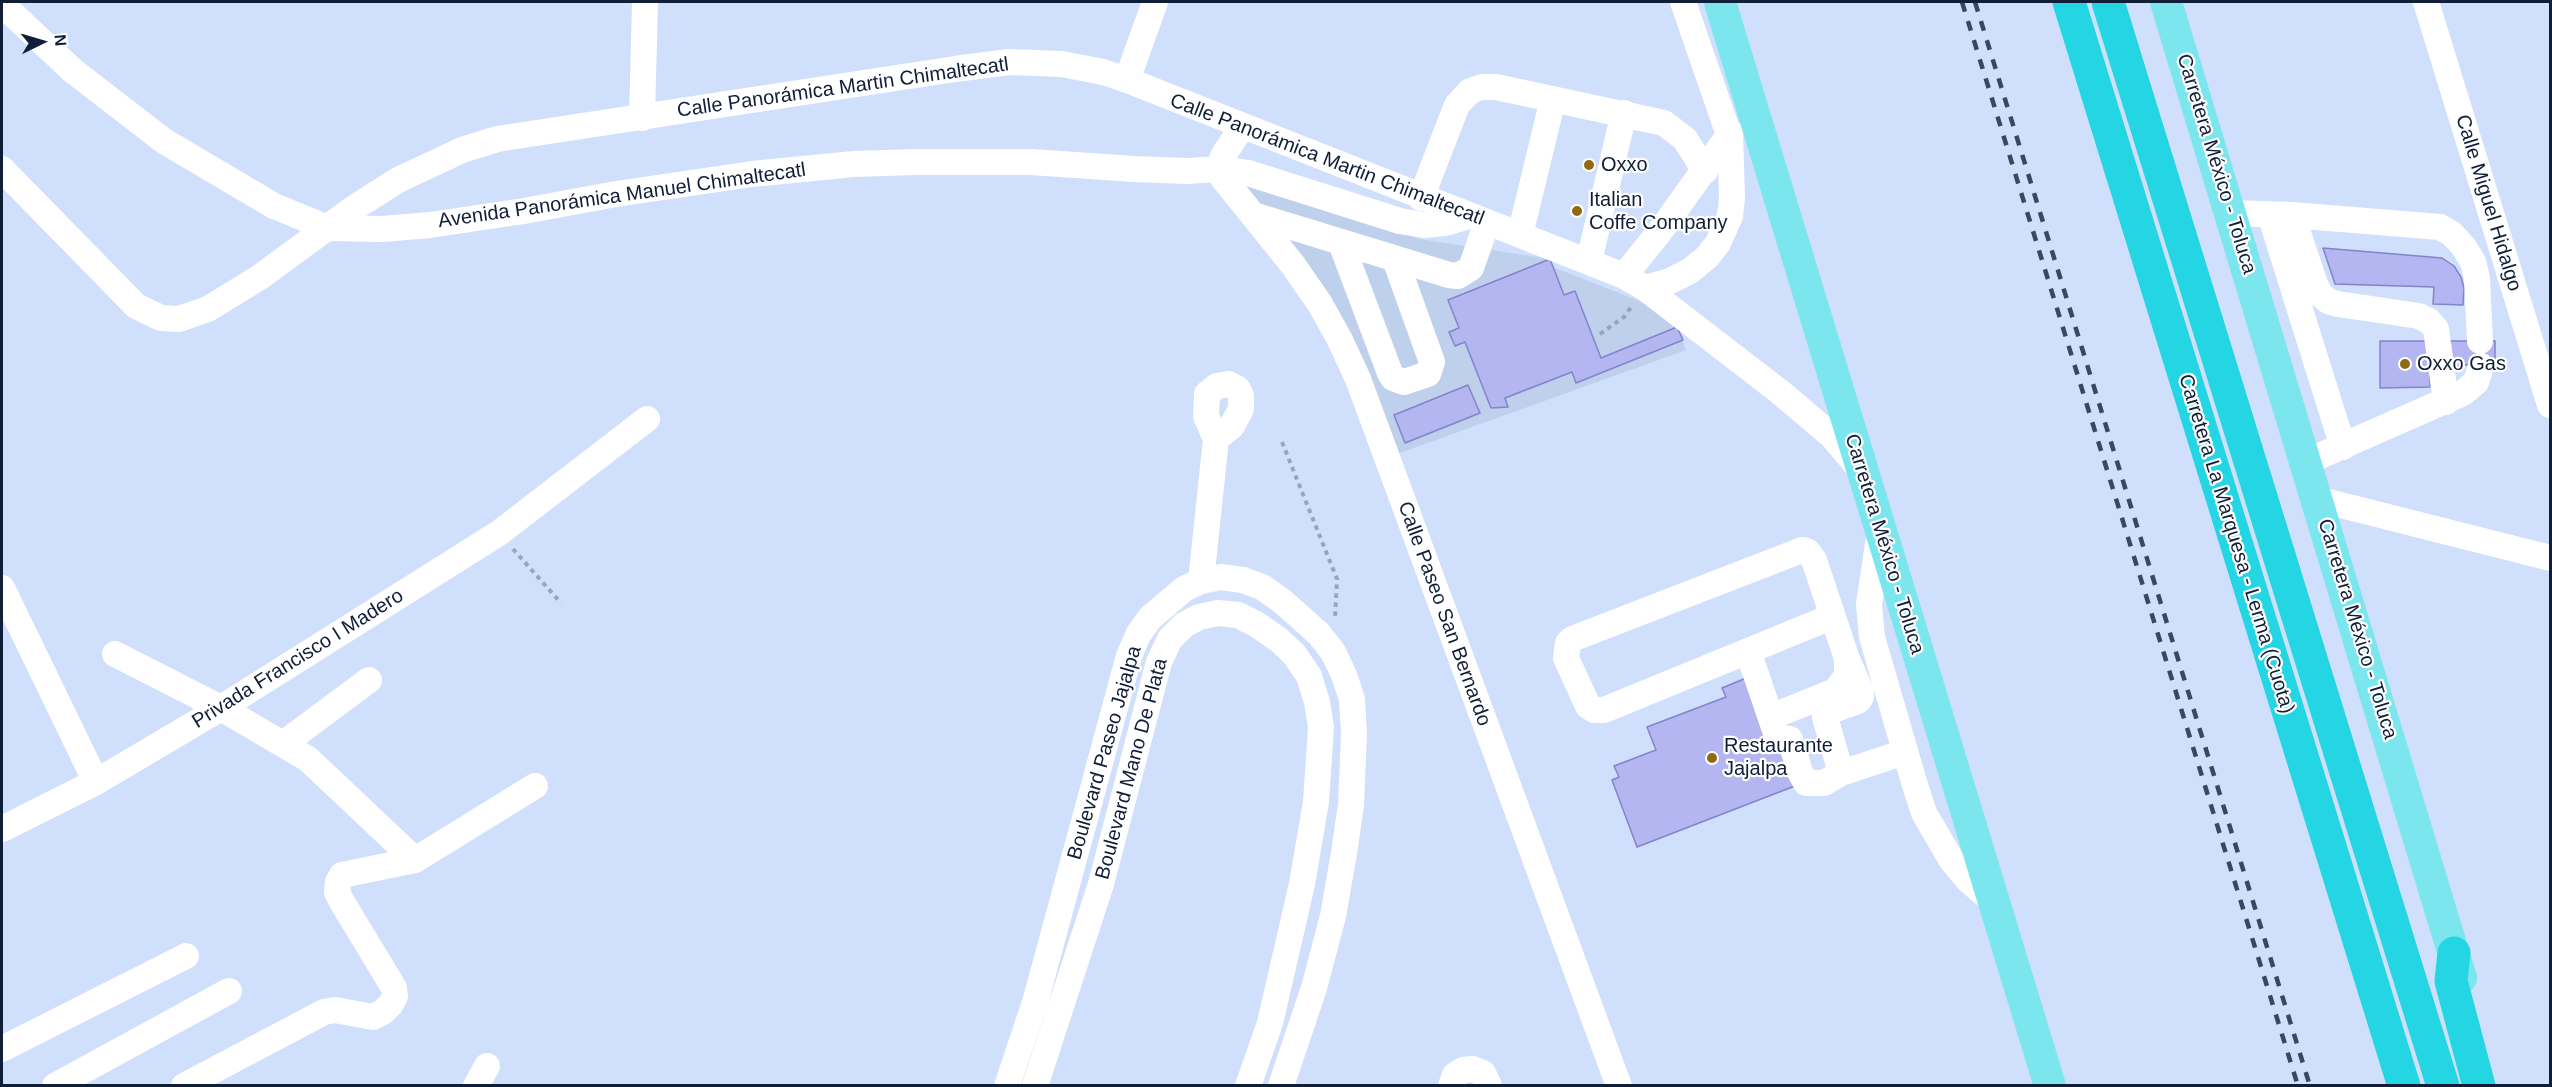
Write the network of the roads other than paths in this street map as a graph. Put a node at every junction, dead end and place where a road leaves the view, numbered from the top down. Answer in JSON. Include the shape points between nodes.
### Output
{"nodes":[{"id":1,"x":645,"y":2,"type":"edge"},
{"id":2,"x":1155,"y":2,"type":"edge"},
{"id":3,"x":2069,"y":2,"type":"edge"},
{"id":4,"x":2108,"y":2,"type":"edge"},
{"id":5,"x":2166,"y":2,"type":"edge"},
{"id":6,"x":2426,"y":2,"type":"edge"},
{"id":7,"x":2,"y":4,"type":"edge"},
{"id":8,"x":1709,"y":5,"type":"edge"},
{"id":9,"x":1743,"y":79,"type":"junction"},
{"id":10,"x":1127,"y":80,"type":"junction"},
{"id":11,"x":1553,"y":99,"type":"junction"},
{"id":12,"x":1624,"y":113,"type":"junction"},
{"id":13,"x":642,"y":117,"type":"junction"},
{"id":14,"x":1242,"y":127,"type":"junction"},
{"id":15,"x":1729,"y":135,"type":"junction"},
{"id":16,"x":1218,"y":169,"type":"junction"},
{"id":17,"x":2,"y":170,"type":"edge"},
{"id":18,"x":1705,"y":171,"type":"junction"},
{"id":19,"x":1421,"y":198,"type":"junction"},
{"id":20,"x":2231,"y":213,"type":"junction"},
{"id":21,"x":2281,"y":214,"type":"junction"},
{"id":22,"x":1253,"y":215,"type":"junction"},
{"id":23,"x":1478,"y":219,"type":"junction"},
{"id":24,"x":328,"y":228,"type":"junction"},
{"id":25,"x":1520,"y":235,"type":"junction"},
{"id":26,"x":1341,"y":243,"type":"junction"},
{"id":27,"x":1395,"y":260,"type":"junction"},
{"id":28,"x":1589,"y":261,"type":"junction"},
{"id":29,"x":1634,"y":282,"type":"junction"},
{"id":30,"x":2446,"y":402,"type":"junction"},
{"id":31,"x":2550,"y":405,"type":"edge"},
{"id":32,"x":647,"y":419,"type":"dead end"},
{"id":33,"x":1216,"y":439,"type":"dead end"},
{"id":34,"x":2343,"y":447,"type":"junction"},
{"id":35,"x":2306,"y":462,"type":"junction"},
{"id":36,"x":1863,"y":472,"type":"junction"},
{"id":37,"x":2317,"y":499,"type":"junction"},
{"id":38,"x":1880,"y":531,"type":"junction"},
{"id":39,"x":2550,"y":558,"type":"edge"},
{"id":40,"x":1201,"y":581,"type":"junction"},
{"id":41,"x":2,"y":588,"type":"edge"},
{"id":42,"x":1831,"y":617,"type":"junction"},
{"id":43,"x":1748,"y":651,"type":"junction"},
{"id":44,"x":115,"y":654,"type":"dead end"},
{"id":45,"x":1847,"y":659,"type":"junction"},
{"id":46,"x":369,"y":680,"type":"dead end"},
{"id":47,"x":221,"y":708,"type":"junction"},
{"id":48,"x":1771,"y":717,"type":"junction"},
{"id":49,"x":1831,"y":742,"type":"junction"},
{"id":50,"x":283,"y":744,"type":"junction"},
{"id":51,"x":1905,"y":752,"type":"junction"},
{"id":52,"x":1795,"y":757,"type":"junction"},
{"id":53,"x":1841,"y":773,"type":"junction"},
{"id":54,"x":96,"y":782,"type":"junction"},
{"id":55,"x":535,"y":786,"type":"dead end"},
{"id":56,"x":1316,"y":801,"type":"junction"},
{"id":57,"x":1351,"y":805,"type":"junction"},
{"id":58,"x":2,"y":829,"type":"edge"},
{"id":59,"x":415,"y":860,"type":"junction"},
{"id":60,"x":1071,"y":874,"type":"junction"},
{"id":61,"x":1101,"y":884,"type":"junction"},
{"id":62,"x":1994,"y":903,"type":"junction"},
{"id":63,"x":2454,"y":953,"type":"junction"},
{"id":64,"x":186,"y":956,"type":"dead end"},
{"id":65,"x":229,"y":991,"type":"dead end"},
{"id":66,"x":2,"y":1049,"type":"edge"},
{"id":67,"x":55,"y":1086,"type":"edge"},
{"id":68,"x":184,"y":1086,"type":"edge"},
{"id":69,"x":1007,"y":1086,"type":"edge"},
{"id":70,"x":1035,"y":1086,"type":"edge"},
{"id":71,"x":1248,"y":1086,"type":"edge"},
{"id":72,"x":1281,"y":1086,"type":"edge"},
{"id":73,"x":1450,"y":1086,"type":"edge"},
{"id":74,"x":1489,"y":1086,"type":"edge"},
{"id":75,"x":1620,"y":1086,"type":"edge"},
{"id":76,"x":2050,"y":1086,"type":"edge"},
{"id":77,"x":2404,"y":1086,"type":"edge"},
{"id":78,"x":2443,"y":1086,"type":"edge"},
{"id":79,"x":2479,"y":1086,"type":"edge"},
{"id":80,"x":2493,"y":1086,"type":"edge"}],
"edges":[{"from":1,"to":13,"type":"street"},
{"from":2,"to":10,"type":"street"},
{"from":3,"to":77,"type":"highway","name":"Carretera La Marquesa - Lerma (Cuota)"},
{"from":4,"to":78,"type":"highway","name":"Carretera La Marquesa - Lerma (Cuota)"},
{"from":5,"to":20,"type":"main road","name":"Carretera México - Toluca"},
{"from":6,"to":31,"type":"street","name":"Calle Miguel Hidalgo"},
{"from":7,"to":24,"type":"street","via":[[72,70],[164,141],[274,206]]},
{"from":8,"to":9,"type":"main road","name":"Carretera México - Toluca"},
{"from":8,"to":15,"type":"street"},
{"from":9,"to":15,"type":"street"},
{"from":9,"to":36,"type":"main road","name":"Carretera México - Toluca"},
{"from":10,"to":13,"type":"street","name":"Calle Panorámica Martin Chimaltecatl","via":[[1062,64],[1009,62]]},
{"from":10,"to":14,"type":"street","name":"Calle Panorámica Martin Chimaltecatl"},
{"from":11,"to":12,"type":"street"},
{"from":11,"to":19,"type":"street","via":[[1496,87],[1470,91],[1457,105]]},
{"from":11,"to":25,"type":"street"},
{"from":12,"to":18,"type":"street","via":[[1675,129]]},
{"from":12,"to":28,"type":"street"},
{"from":13,"to":24,"type":"street","name":"Calle Panorámica Martin Chimaltecatl","via":[[523,134],[462,150],[398,180]]},
{"from":14,"to":16,"type":"street"},
{"from":14,"to":19,"type":"street","name":"Calle Panorámica Martin Chimaltecatl"},
{"from":15,"to":18,"type":"street"},
{"from":15,"to":29,"type":"street","via":[[1732,198],[1730,216],[1718,243],[1689,271],[1670,280]]},
{"from":16,"to":22,"type":"street","name":"Calle Paseo San Bernardo"},
{"from":16,"to":23,"type":"street","name":"Avenida Panorámica Manuel Chimaltecatl","via":[[1248,173],[1408,222],[1424,225]]},
{"from":16,"to":24,"type":"street","name":"Avenida Panorámica Manuel Chimaltecatl","via":[[1030,162],[854,164],[752,174],[430,225]]},
{"from":17,"to":24,"type":"street","name":"Calle Panorámica Martin Chimaltecatl","via":[[136,306],[161,318],[179,319],[208,309]]},
{"from":18,"to":29,"type":"street"},
{"from":19,"to":23,"type":"street","name":"Calle Panorámica Martin Chimaltecatl"},
{"from":20,"to":21,"type":"street"},
{"from":20,"to":35,"type":"main road","name":"Carretera México - Toluca"},
{"from":21,"to":30,"type":"street","via":[[2320,294],[2328,301],[2429,321],[2436,329]]},
{"from":21,"to":30,"type":"street","via":[[2426,225],[2452,234],[2472,262],[2477,278],[2480,353],[2476,382]]},
{"from":21,"to":34,"type":"street"},
{"from":22,"to":26,"type":"street"},
{"from":22,"to":75,"type":"street","name":"Calle Paseo San Bernardo","via":[[1320,304],[1358,380]]},
{"from":23,"to":25,"type":"street","name":"Calle Panorámica Martin Chimaltecatl"},
{"from":23,"to":27,"type":"street","via":[[1471,268],[1465,273],[1449,275]]},
{"from":25,"to":28,"type":"street","name":"Calle Panorámica Martin Chimaltecatl"},
{"from":26,"to":27,"type":"street"},
{"from":26,"to":27,"type":"street","via":[[1390,373],[1404,382],[1428,374],[1432,362]]},
{"from":28,"to":29,"type":"street","name":"Calle Panorámica Martin Chimaltecatl"},
{"from":29,"to":36,"type":"street","name":"Calle Panorámica Martin Chimaltecatl","via":[[1806,414],[1832,436]]},
{"from":30,"to":34,"type":"street"},
{"from":32,"to":47,"type":"street","name":"Privada Francisco I Madero","via":[[499,533]]},
{"from":33,"to":40,"type":"street"},
{"from":34,"to":35,"type":"street"},
{"from":35,"to":37,"type":"main road","name":"Carretera México - Toluca"},
{"from":36,"to":38,"type":"main road","name":"Carretera México - Toluca"},
{"from":37,"to":39,"type":"street"},
{"from":37,"to":63,"type":"main road","name":"Carretera México - Toluca"},
{"from":38,"to":51,"type":"street","via":[[1870,620]]},
{"from":38,"to":62,"type":"main road","name":"Carretera México - Toluca"},
{"from":40,"to":57,"type":"street","name":"Boulevard Paseo Jajalpa","via":[[1221,577],[1262,587],[1319,634],[1333,652],[1352,699]]},
{"from":40,"to":60,"type":"street","name":"Boulevard Paseo Jajalpa","via":[[1167,602],[1138,635]]},
{"from":41,"to":54,"type":"street"},
{"from":42,"to":43,"type":"street"},
{"from":42,"to":43,"type":"street","via":[[1814,560],[1802,550],[1572,639],[1565,650],[1588,706],[1594,710],[1604,710]]},
{"from":42,"to":45,"type":"street"},
{"from":43,"to":48,"type":"street"},
{"from":44,"to":47,"type":"street"},
{"from":45,"to":48,"type":"street","via":[[1847,676],[1835,691]]},
{"from":45,"to":49,"type":"street","via":[[1861,697],[1826,717]]},
{"from":46,"to":50,"type":"street"},
{"from":47,"to":50,"type":"street"},
{"from":47,"to":54,"type":"street","name":"Privada Francisco I Madero"},
{"from":48,"to":52,"type":"street","via":[[1778,739],[1790,739]]},
{"from":49,"to":52,"type":"street","via":[[1813,736]]},
{"from":49,"to":53,"type":"street"},
{"from":50,"to":59,"type":"street","via":[[308,759]]},
{"from":51,"to":53,"type":"street"},
{"from":51,"to":62,"type":"street","via":[[1936,838],[1968,880]]},
{"from":52,"to":53,"type":"street","via":[[1806,783],[1818,784]]},
{"from":54,"to":58,"type":"street","name":"Privada Francisco I Madero"},
{"from":55,"to":59,"type":"street"},
{"from":56,"to":57,"type":"street"},
{"from":56,"to":61,"type":"street","name":"Boulevard Mano De Plata","via":[[1321,727],[1309,676],[1294,654],[1256,624],[1238,615],[1218,613],[1199,617],[1170,639],[1159,662]]},
{"from":56,"to":71,"type":"street","name":"Boulevard Mano De Plata","via":[[1282,976]]},
{"from":57,"to":72,"type":"street","name":"Boulevard Paseo Jajalpa","via":[[1333,916]]},
{"from":59,"to":68,"type":"street","via":[[342,875],[338,882],[342,902],[394,988],[395,996],[383,1012],[373,1017],[335,1010],[315,1015]]},
{"from":60,"to":61,"type":"street"},
{"from":60,"to":69,"type":"street","name":"Boulevard Paseo Jajalpa"},
{"from":61,"to":70,"type":"street","name":"Boulevard Mano De Plata"},
{"from":62,"to":76,"type":"main road","name":"Carretera México - Toluca"},
{"from":63,"to":79,"type":"highway","via":[[2451,981]]},
{"from":63,"to":80,"type":"main road","name":"Carretera México - Toluca"},
{"from":64,"to":66,"type":"street"},
{"from":65,"to":67,"type":"street"},
{"from":73,"to":74,"type":"street","via":[[1455,1075],[1473,1069],[1483,1073]]}]}
